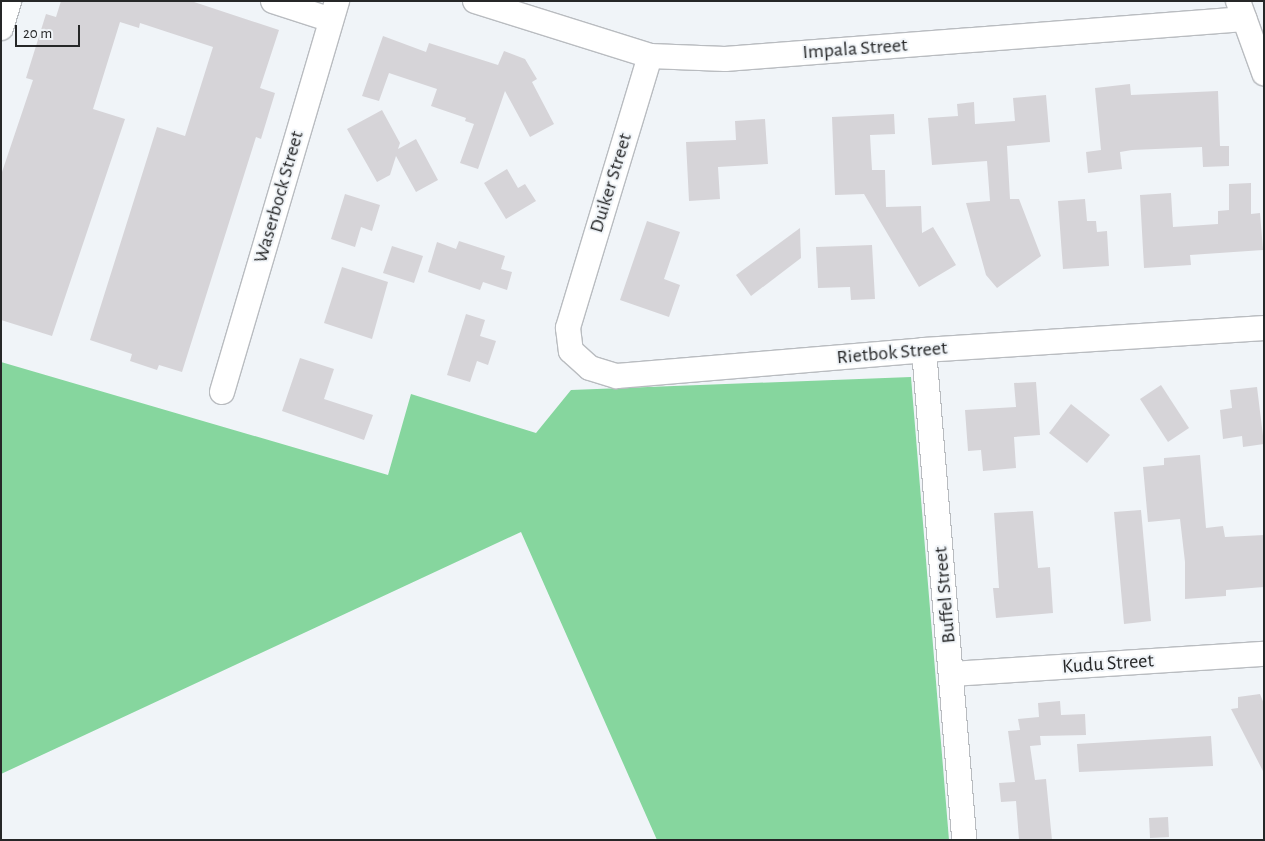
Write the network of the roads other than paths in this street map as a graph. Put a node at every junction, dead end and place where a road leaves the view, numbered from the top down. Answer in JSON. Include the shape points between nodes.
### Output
{"nodes":[{"id":1,"x":9,"y":1,"type":"edge"},
{"id":2,"x":273,"y":1,"type":"edge"},
{"id":3,"x":475,"y":1,"type":"edge"},
{"id":4,"x":1241,"y":10,"type":"edge"},
{"id":5,"x":334,"y":11,"type":"edge"},
{"id":6,"x":1,"y":28,"type":"edge"},
{"id":7,"x":650,"y":56,"type":"junction"},
{"id":8,"x":1264,"y":73,"type":"edge"},
{"id":9,"x":573,"y":309,"type":"joint"},
{"id":10,"x":1264,"y":328,"type":"edge"},
{"id":11,"x":924,"y":350,"type":"junction"},
{"id":12,"x":222,"y":392,"type":"dead end"},
{"id":13,"x":1264,"y":654,"type":"edge"},
{"id":14,"x":952,"y":674,"type":"junction"},
{"id":15,"x":964,"y":840,"type":"edge"}],
"edges":[{"from":1,"to":6,"type":"street"},
{"from":2,"to":5,"type":"street","via":[[305,10]]},
{"from":3,"to":7,"type":"street","name":"Impala Street"},
{"from":4,"to":7,"type":"street","name":"Impala Street","via":[[725,59]]},
{"from":4,"to":8,"type":"street"},
{"from":5,"to":12,"type":"street","name":"Waserbock Street"},
{"from":7,"to":9,"type":"street","name":"Duiker Street"},
{"from":9,"to":11,"type":"street","name":"Rietbok Street","via":[[568,328],[571,351],[590,368],[617,376]]},
{"from":10,"to":11,"type":"street","name":"Rietbok Street"},
{"from":11,"to":14,"type":"street","name":"Buffel Street"},
{"from":13,"to":14,"type":"street","name":"Kudu Street"},
{"from":14,"to":15,"type":"street","name":"Buffel Street"}]}
